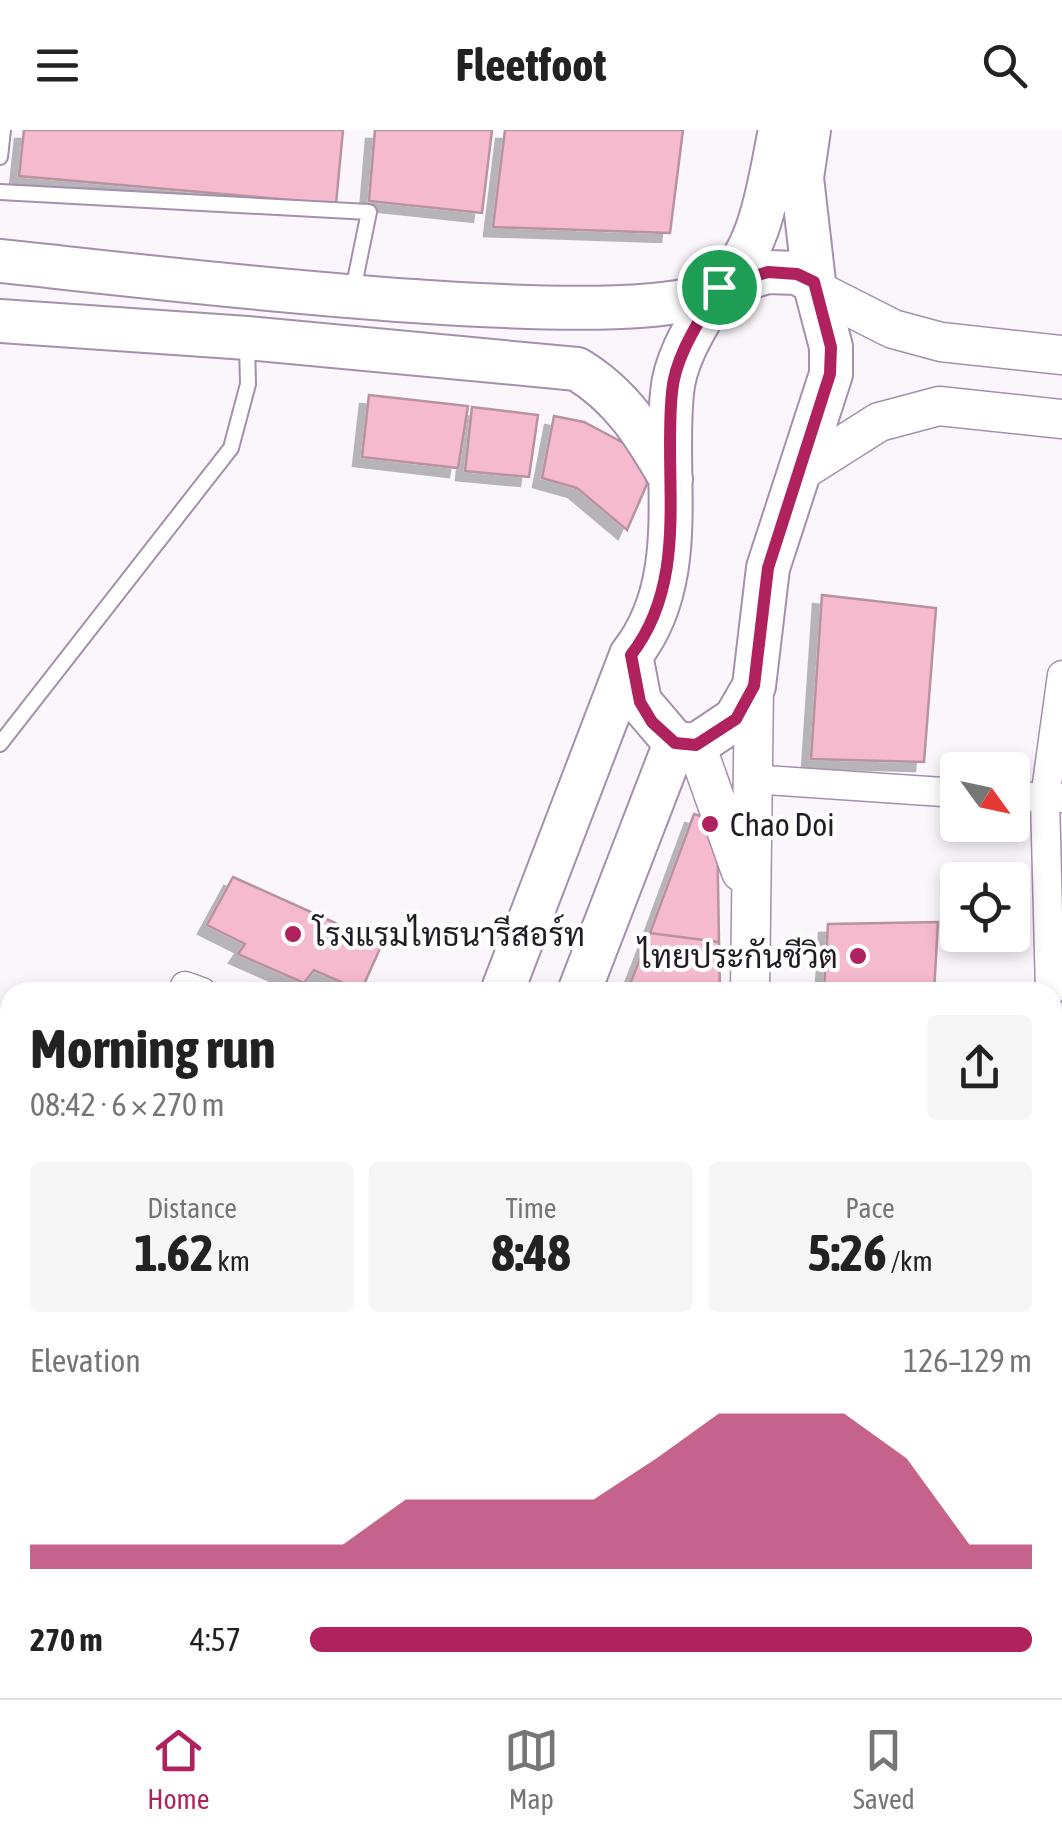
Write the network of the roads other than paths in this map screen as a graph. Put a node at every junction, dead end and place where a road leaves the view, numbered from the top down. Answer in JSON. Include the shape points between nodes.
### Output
{"nodes":[{"id":1,"x":3,"y":130,"type":"edge"},
{"id":2,"x":780,"y":130,"type":"edge"},
{"id":3,"x":809,"y":130,"type":"edge"},
{"id":4,"x":0,"y":157,"type":"edge"},
{"id":5,"x":0,"y":192,"type":"edge"},
{"id":6,"x":0,"y":261,"type":"edge"},
{"id":7,"x":816,"y":286,"type":"junction"},
{"id":8,"x":719,"y":287,"type":"junction"},
{"id":9,"x":352,"y":295,"type":"junction"},
{"id":10,"x":0,"y":321,"type":"edge"},
{"id":11,"x":247,"y":338,"type":"junction"},
{"id":12,"x":1062,"y":355,"type":"edge"},
{"id":13,"x":1062,"y":419,"type":"edge"},
{"id":14,"x":797,"y":474,"type":"junction"},
{"id":15,"x":674,"y":484,"type":"junction"},
{"id":16,"x":631,"y":655,"type":"junction"},
{"id":17,"x":1062,"y":675,"type":"edge"},
{"id":18,"x":754,"y":686,"type":"junction"},
{"id":19,"x":0,"y":744,"type":"edge"},
{"id":20,"x":685,"y":744,"type":"junction"},
{"id":21,"x":751,"y":779,"type":"junction"},
{"id":22,"x":940,"y":791,"type":"edge"},
{"id":23,"x":1054,"y":798,"type":"edge"},
{"id":24,"x":748,"y":893,"type":"junction"},
{"id":25,"x":506,"y":982,"type":"edge"},
{"id":26,"x":583,"y":982,"type":"edge"},
{"id":27,"x":750,"y":982,"type":"edge"},
{"id":28,"x":1050,"y":982,"type":"edge"}],
"edges":[{"from":1,"to":4,"type":"lane"},
{"from":2,"to":8,"type":"main road","via":[[766,197],[742,262]]},
{"from":3,"to":7,"type":"main road","via":[[802,178]]},
{"from":5,"to":9,"type":"lane","via":[[369,212]]},
{"from":6,"to":9,"type":"main road"},
{"from":7,"to":8,"type":"main road","via":[[797,274],[768,272]]},
{"from":7,"to":12,"type":"main road","via":[[893,329],[941,342]]},
{"from":7,"to":14,"type":"main road","via":[[831,347],[830,374]]},
{"from":8,"to":9,"type":"main road","via":[[701,299],[667,306],[504,306]]},
{"from":8,"to":15,"type":"main road","via":[[689,340],[672,391]]},
{"from":10,"to":11,"type":"main road"},
{"from":11,"to":15,"type":"main road","via":[[576,368],[609,389],[641,426]]},
{"from":11,"to":19,"type":"lane","via":[[248,384],[231,448]]},
{"from":13,"to":14,"type":"main road","via":[[939,406],[878,422]]},
{"from":14,"to":18,"type":"main road","via":[[768,568]]},
{"from":15,"to":16,"type":"main road","via":[[665,576],[644,638]]},
{"from":16,"to":20,"type":"main road","via":[[640,702],[652,722]]},
{"from":16,"to":25,"type":"main road"},
{"from":17,"to":23,"type":"street"},
{"from":18,"to":20,"type":"main road","via":[[736,719]]},
{"from":18,"to":21,"type":"main road"},
{"from":20,"to":24,"type":"main road"},
{"from":20,"to":26,"type":"main road"},
{"from":21,"to":22,"type":"street"},
{"from":21,"to":24,"type":"main road"},
{"from":23,"to":28,"type":"street"},
{"from":24,"to":27,"type":"main road"}]}
